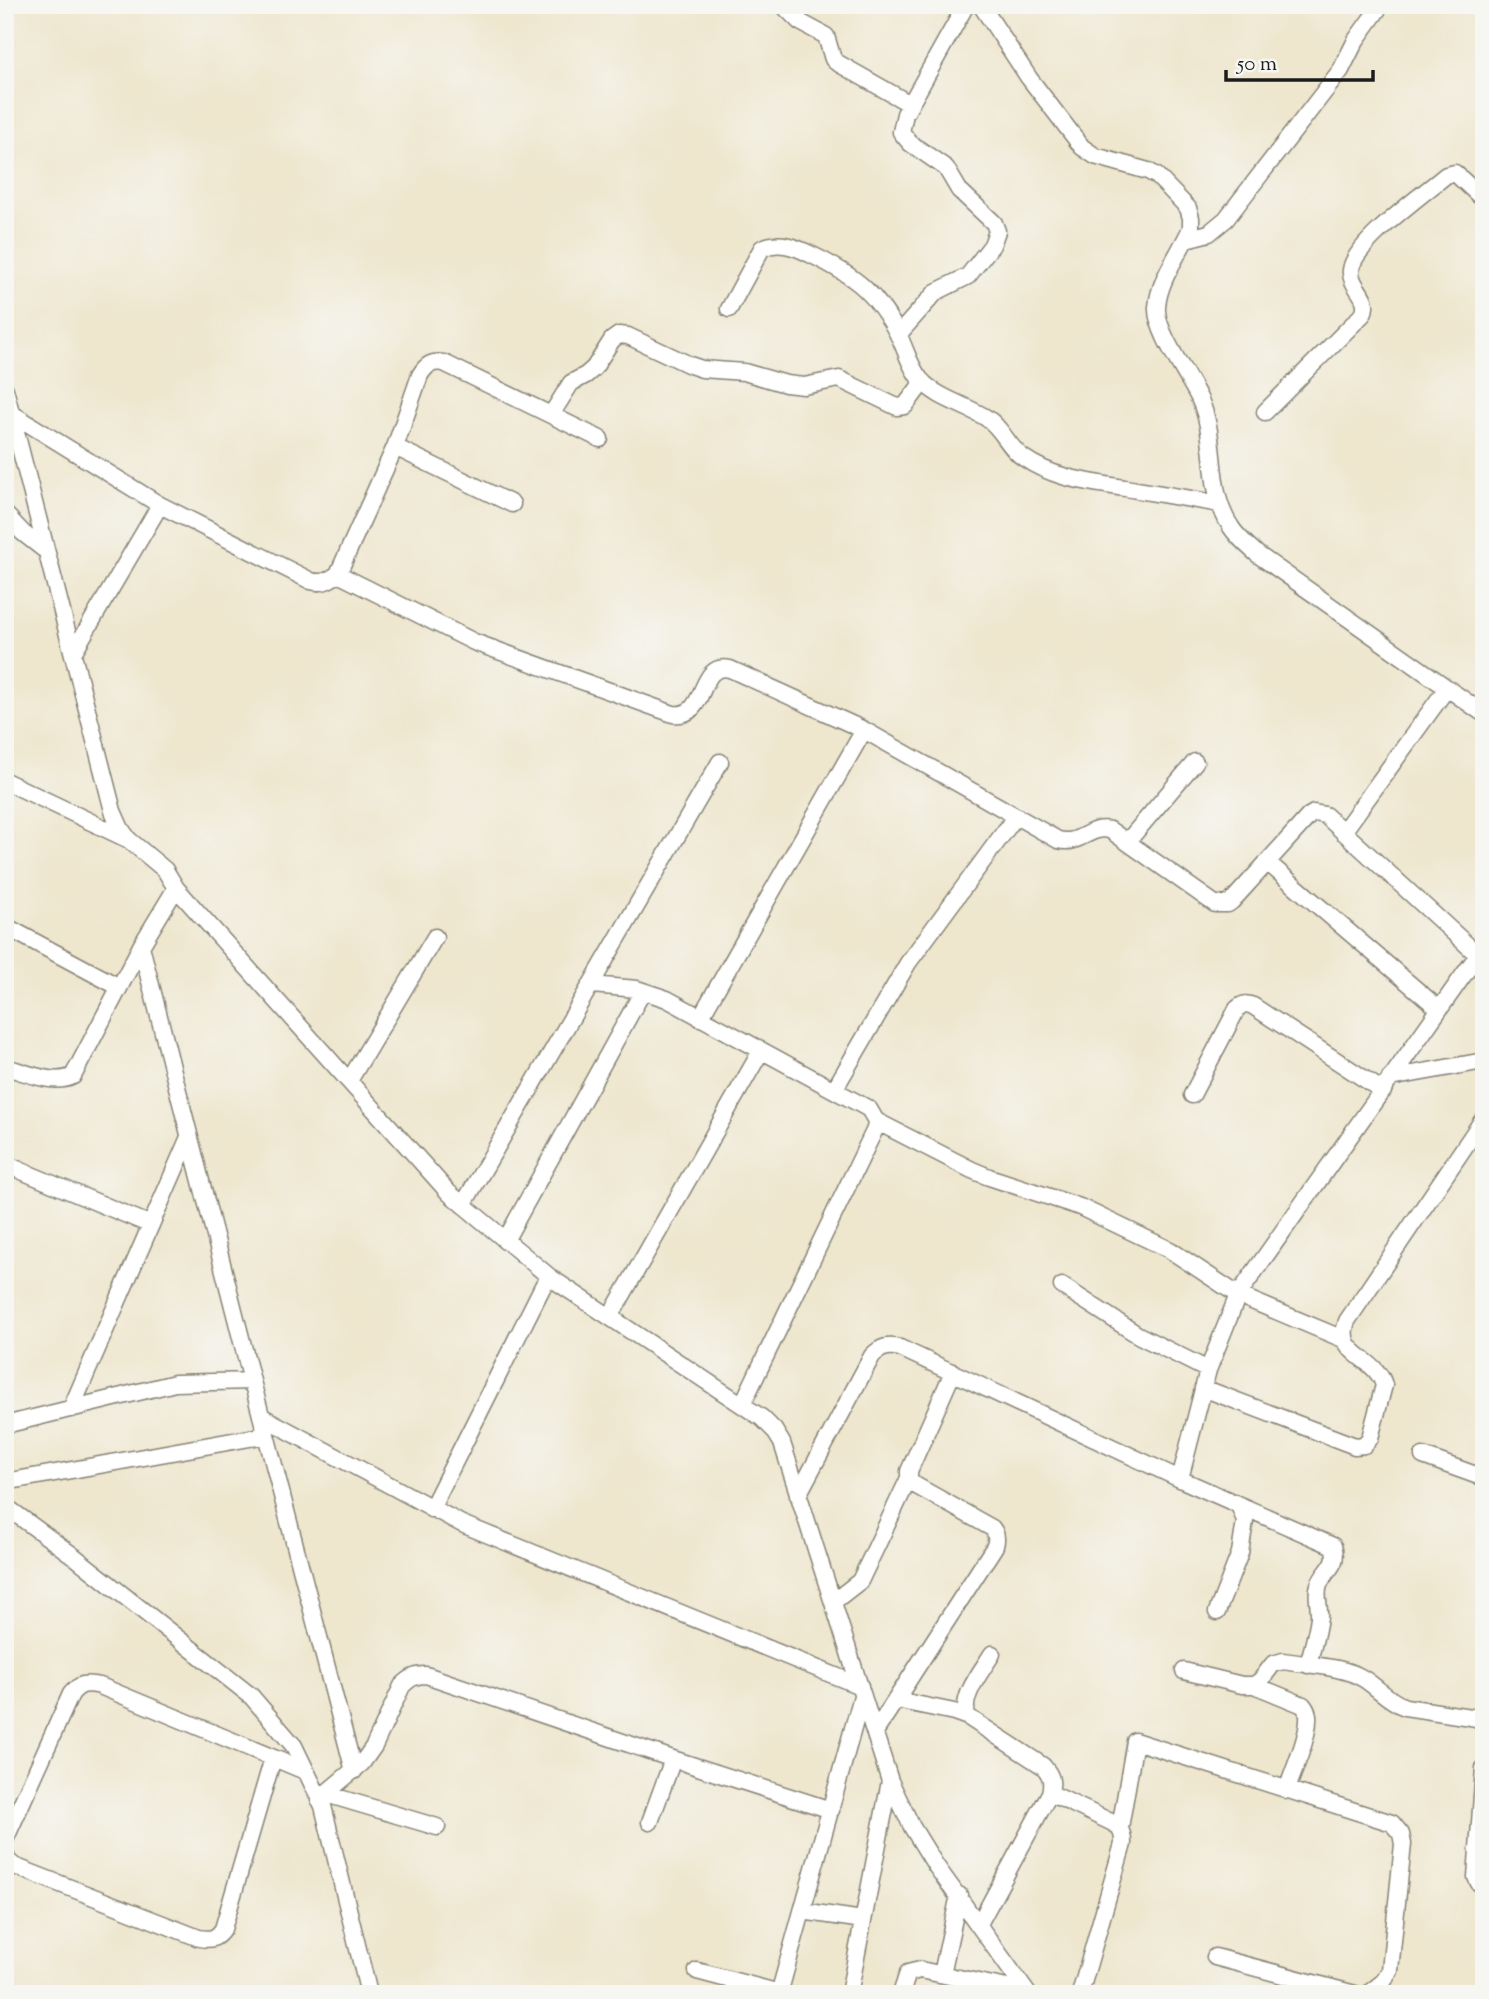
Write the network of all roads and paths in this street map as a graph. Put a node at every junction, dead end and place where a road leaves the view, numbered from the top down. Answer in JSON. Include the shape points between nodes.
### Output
{"nodes":[{"id":1,"x":783,"y":5,"type":"edge"},
{"id":2,"x":966,"y":5,"type":"edge"},
{"id":3,"x":981,"y":5,"type":"edge"},
{"id":4,"x":1381,"y":5,"type":"edge"},
{"id":5,"x":910,"y":104,"type":"junction"},
{"id":6,"x":1484,"y":200,"type":"edge"},
{"id":7,"x":1186,"y":239,"type":"junction"},
{"id":8,"x":729,"y":309,"type":"dead end"},
{"id":9,"x":898,"y":335,"type":"junction"},
{"id":10,"x":923,"y":382,"type":"junction"},
{"id":11,"x":5,"y":389,"type":"edge"},
{"id":12,"x":1265,"y":412,"type":"dead end"},
{"id":13,"x":11,"y":413,"type":"junction"},
{"id":14,"x":551,"y":415,"type":"junction"},
{"id":15,"x":600,"y":439,"type":"dead end"},
{"id":16,"x":395,"y":447,"type":"junction"},
{"id":17,"x":512,"y":504,"type":"dead end"},
{"id":18,"x":1219,"y":504,"type":"junction"},
{"id":19,"x":160,"y":505,"type":"junction"},
{"id":20,"x":5,"y":514,"type":"edge"},
{"id":21,"x":46,"y":551,"type":"junction"},
{"id":22,"x":338,"y":574,"type":"junction"},
{"id":23,"x":73,"y":653,"type":"junction"},
{"id":24,"x":1447,"y":688,"type":"junction"},
{"id":25,"x":1484,"y":713,"type":"edge"},
{"id":26,"x":864,"y":730,"type":"junction"},
{"id":27,"x":720,"y":762,"type":"dead end"},
{"id":28,"x":1195,"y":762,"type":"dead end"},
{"id":29,"x":5,"y":780,"type":"edge"},
{"id":30,"x":1016,"y":816,"type":"junction"},
{"id":31,"x":1343,"y":832,"type":"junction"},
{"id":32,"x":128,"y":840,"type":"junction"},
{"id":33,"x":1128,"y":842,"type":"junction"},
{"id":34,"x":1267,"y":862,"type":"junction"},
{"id":35,"x":176,"y":888,"type":"junction"},
{"id":36,"x":5,"y":926,"type":"edge"},
{"id":37,"x":435,"y":937,"type":"dead end"},
{"id":38,"x":141,"y":946,"type":"junction"},
{"id":39,"x":1481,"y":950,"type":"edge"},
{"id":40,"x":592,"y":985,"type":"junction"},
{"id":41,"x":119,"y":986,"type":"junction"},
{"id":42,"x":643,"y":991,"type":"junction"},
{"id":43,"x":1439,"y":1009,"type":"junction"},
{"id":44,"x":701,"y":1018,"type":"junction"},
{"id":45,"x":761,"y":1051,"type":"junction"},
{"id":46,"x":1484,"y":1061,"type":"edge"},
{"id":47,"x":5,"y":1067,"type":"edge"},
{"id":48,"x":349,"y":1081,"type":"junction"},
{"id":49,"x":1386,"y":1085,"type":"junction"},
{"id":50,"x":834,"y":1090,"type":"junction"},
{"id":51,"x":1192,"y":1095,"type":"dead end"},
{"id":52,"x":1484,"y":1118,"type":"edge"},
{"id":53,"x":876,"y":1121,"type":"junction"},
{"id":54,"x":189,"y":1137,"type":"junction"},
{"id":55,"x":5,"y":1164,"type":"edge"},
{"id":56,"x":463,"y":1205,"type":"junction"},
{"id":57,"x":151,"y":1225,"type":"junction"},
{"id":58,"x":505,"y":1241,"type":"junction"},
{"id":59,"x":548,"y":1276,"type":"junction"},
{"id":60,"x":1062,"y":1286,"type":"dead end"},
{"id":61,"x":1238,"y":1295,"type":"junction"},
{"id":62,"x":610,"y":1317,"type":"junction"},
{"id":63,"x":1343,"y":1339,"type":"junction"},
{"id":64,"x":1208,"y":1370,"type":"junction"},
{"id":65,"x":953,"y":1372,"type":"junction"},
{"id":66,"x":252,"y":1381,"type":"junction"},
{"id":67,"x":1203,"y":1388,"type":"junction"},
{"id":68,"x":742,"y":1405,"type":"junction"},
{"id":69,"x":71,"y":1409,"type":"junction"},
{"id":70,"x":261,"y":1416,"type":"junction"},
{"id":71,"x":5,"y":1425,"type":"edge"},
{"id":72,"x":266,"y":1435,"type":"junction"},
{"id":73,"x":1423,"y":1456,"type":"dead end"},
{"id":74,"x":1484,"y":1477,"type":"edge"},
{"id":75,"x":909,"y":1478,"type":"junction"},
{"id":76,"x":1180,"y":1479,"type":"junction"},
{"id":77,"x":5,"y":1482,"type":"edge"},
{"id":78,"x":798,"y":1495,"type":"junction"},
{"id":79,"x":1239,"y":1505,"type":"junction"},
{"id":80,"x":5,"y":1506,"type":"edge"},
{"id":81,"x":431,"y":1509,"type":"junction"},
{"id":82,"x":832,"y":1602,"type":"junction"},
{"id":83,"x":1217,"y":1612,"type":"dead end"},
{"id":84,"x":992,"y":1654,"type":"dead end"},
{"id":85,"x":1308,"y":1665,"type":"junction"},
{"id":86,"x":1184,"y":1671,"type":"dead end"},
{"id":87,"x":1254,"y":1685,"type":"junction"},
{"id":88,"x":861,"y":1690,"type":"junction"},
{"id":89,"x":896,"y":1700,"type":"junction"},
{"id":90,"x":968,"y":1717,"type":"junction"},
{"id":91,"x":1484,"y":1725,"type":"edge"},
{"id":92,"x":875,"y":1732,"type":"junction"},
{"id":93,"x":273,"y":1758,"type":"junction"},
{"id":94,"x":673,"y":1759,"type":"junction"},
{"id":95,"x":1484,"y":1768,"type":"edge"},
{"id":96,"x":305,"y":1771,"type":"junction"},
{"id":97,"x":354,"y":1771,"type":"junction"},
{"id":98,"x":890,"y":1781,"type":"junction"},
{"id":99,"x":1287,"y":1790,"type":"junction"},
{"id":100,"x":1050,"y":1793,"type":"junction"},
{"id":101,"x":322,"y":1796,"type":"junction"},
{"id":102,"x":831,"y":1810,"type":"junction"},
{"id":103,"x":650,"y":1822,"type":"dead end"},
{"id":104,"x":437,"y":1827,"type":"dead end"},
{"id":105,"x":1120,"y":1828,"type":"junction"},
{"id":106,"x":5,"y":1840,"type":"edge"},
{"id":107,"x":5,"y":1854,"type":"edge"},
{"id":108,"x":1484,"y":1886,"type":"edge"},
{"id":109,"x":959,"y":1895,"type":"junction"},
{"id":110,"x":802,"y":1911,"type":"junction"},
{"id":111,"x":863,"y":1920,"type":"junction"},
{"id":112,"x":979,"y":1924,"type":"junction"},
{"id":113,"x":1214,"y":1957,"type":"dead end"},
{"id":114,"x":697,"y":1971,"type":"dead end"},
{"id":115,"x":942,"y":1974,"type":"junction"},
{"id":116,"x":1020,"y":1990,"type":"edge"},
{"id":117,"x":780,"y":1993,"type":"edge"},
{"id":118,"x":369,"y":1994,"type":"edge"},
{"id":119,"x":849,"y":1994,"type":"edge"},
{"id":120,"x":901,"y":1994,"type":"edge"},
{"id":121,"x":1080,"y":1994,"type":"edge"},
{"id":122,"x":1355,"y":1994,"type":"edge"},
{"id":123,"x":1368,"y":1994,"type":"edge"}],
"edges":[{"from":1,"to":5,"type":"street","via":[[800,22],[826,36],[836,62]]},
{"from":2,"to":5,"type":"street"},
{"from":3,"to":7,"type":"street","via":[[1082,146],[1095,156],[1157,176],[1188,208],[1191,228]]},
{"from":4,"to":7,"type":"street","via":[[1341,70],[1226,219],[1209,233]]},
{"from":5,"to":9,"type":"street","via":[[901,132],[946,168],[959,190],[997,231],[968,276],[936,292]]},
{"from":6,"to":12,"type":"street","via":[[1455,173],[1446,175],[1376,233],[1350,271],[1366,302],[1363,314]]},
{"from":7,"to":18,"type":"street","via":[[1161,289],[1157,308],[1160,325],[1205,414]]},
{"from":8,"to":9,"type":"street","via":[[762,248],[779,244],[799,248],[856,280],[877,301]]},
{"from":9,"to":10,"type":"street"},
{"from":10,"to":14,"type":"street","via":[[905,405],[897,407],[839,379],[804,386],[744,372],[702,369],[619,335],[594,368],[571,383]]},
{"from":10,"to":18,"type":"street","via":[[989,420],[1021,457],[1045,471]]},
{"from":11,"to":13,"type":"street"},
{"from":13,"to":19,"type":"street"},
{"from":13,"to":21,"type":"street"},
{"from":14,"to":15,"type":"street"},
{"from":14,"to":16,"type":"street","via":[[435,362],[425,366],[420,375]]},
{"from":16,"to":17,"type":"street"},
{"from":16,"to":22,"type":"street"},
{"from":18,"to":24,"type":"street","via":[[1231,528],[1256,554]]},
{"from":19,"to":22,"type":"street","via":[[311,581],[320,583]]},
{"from":19,"to":23,"type":"street"},
{"from":20,"to":21,"type":"street"},
{"from":21,"to":23,"type":"street"},
{"from":22,"to":26,"type":"street","via":[[474,642],[673,714],[687,714],[709,676],[722,667]]},
{"from":23,"to":32,"type":"street","via":[[113,811]]},
{"from":24,"to":25,"type":"street"},
{"from":24,"to":31,"type":"street"},
{"from":26,"to":30,"type":"street"},
{"from":26,"to":44,"type":"street"},
{"from":27,"to":40,"type":"street"},
{"from":28,"to":33,"type":"street"},
{"from":29,"to":32,"type":"street"},
{"from":30,"to":33,"type":"street","via":[[1066,842],[1103,828]]},
{"from":30,"to":50,"type":"street","via":[[908,963]]},
{"from":31,"to":34,"type":"street","via":[[1325,815],[1314,813]]},
{"from":31,"to":39,"type":"street"},
{"from":32,"to":35,"type":"street","via":[[165,870]]},
{"from":33,"to":34,"type":"street","via":[[1221,905],[1228,905]]},
{"from":34,"to":43,"type":"street"},
{"from":35,"to":38,"type":"street"},
{"from":35,"to":48,"type":"street"},
{"from":36,"to":41,"type":"street"},
{"from":37,"to":48,"type":"street"},
{"from":38,"to":41,"type":"street"},
{"from":38,"to":54,"type":"street"},
{"from":39,"to":43,"type":"street"},
{"from":40,"to":42,"type":"street"},
{"from":40,"to":56,"type":"street"},
{"from":41,"to":47,"type":"street","via":[[73,1076],[55,1080]]},
{"from":42,"to":44,"type":"street"},
{"from":42,"to":58,"type":"street"},
{"from":43,"to":49,"type":"street"},
{"from":44,"to":45,"type":"street"},
{"from":45,"to":50,"type":"street"},
{"from":45,"to":62,"type":"street"},
{"from":46,"to":49,"type":"street"},
{"from":48,"to":56,"type":"street"},
{"from":49,"to":51,"type":"street","via":[[1247,1004],[1237,1009]]},
{"from":49,"to":61,"type":"street"},
{"from":50,"to":53,"type":"street","via":[[869,1109]]},
{"from":52,"to":63,"type":"street","via":[[1346,1321]]},
{"from":53,"to":61,"type":"street","via":[[972,1170],[1080,1207],[1170,1250]]},
{"from":53,"to":68,"type":"street"},
{"from":54,"to":57,"type":"street"},
{"from":54,"to":66,"type":"street"},
{"from":55,"to":57,"type":"street"},
{"from":56,"to":58,"type":"street"},
{"from":57,"to":69,"type":"street"},
{"from":58,"to":59,"type":"street"},
{"from":59,"to":62,"type":"street"},
{"from":59,"to":81,"type":"street"},
{"from":60,"to":64,"type":"street","via":[[1139,1335]]},
{"from":61,"to":63,"type":"street"},
{"from":61,"to":64,"type":"street"},
{"from":62,"to":68,"type":"street"},
{"from":63,"to":67,"type":"street","via":[[1376,1370],[1384,1384],[1370,1438],[1364,1445],[1355,1446]]},
{"from":64,"to":67,"type":"street"},
{"from":65,"to":75,"type":"street"},
{"from":65,"to":76,"type":"street"},
{"from":65,"to":78,"type":"street","via":[[901,1348],[880,1349],[872,1356]]},
{"from":66,"to":69,"type":"street","via":[[175,1383]]},
{"from":66,"to":70,"type":"street"},
{"from":67,"to":76,"type":"street"},
{"from":68,"to":78,"type":"street","via":[[774,1430]]},
{"from":69,"to":71,"type":"street"},
{"from":70,"to":72,"type":"street"},
{"from":70,"to":81,"type":"street"},
{"from":72,"to":77,"type":"street"},
{"from":72,"to":97,"type":"street"},
{"from":73,"to":74,"type":"street"},
{"from":75,"to":82,"type":"street","via":[[860,1581]]},
{"from":75,"to":89,"type":"street","via":[[992,1528],[997,1539]]},
{"from":76,"to":79,"type":"street"},
{"from":78,"to":82,"type":"street"},
{"from":79,"to":83,"type":"street","via":[[1245,1521],[1240,1553]]},
{"from":79,"to":85,"type":"street","via":[[1333,1546],[1334,1562],[1318,1587],[1320,1614]]},
{"from":80,"to":96,"type":"street","via":[[251,1696],[294,1746]]},
{"from":81,"to":88,"type":"street"},
{"from":82,"to":88,"type":"street"},
{"from":84,"to":90,"type":"street","via":[[968,1695]]},
{"from":85,"to":87,"type":"street","via":[[1273,1664]]},
{"from":85,"to":91,"type":"street","via":[[1363,1678],[1405,1707],[1477,1718]]},
{"from":86,"to":87,"type":"street"},
{"from":87,"to":99,"type":"street","via":[[1303,1705],[1307,1711],[1306,1733]]},
{"from":88,"to":92,"type":"street"},
{"from":88,"to":102,"type":"street"},
{"from":89,"to":90,"type":"street"},
{"from":89,"to":92,"type":"street"},
{"from":90,"to":100,"type":"street","via":[[1050,1773]]},
{"from":92,"to":98,"type":"street"},
{"from":93,"to":96,"type":"street"},
{"from":93,"to":106,"type":"street","via":[[100,1686],[78,1685]]},
{"from":93,"to":107,"type":"street","via":[[223,1929],[210,1940],[15,1866]]},
{"from":94,"to":97,"type":"street","via":[[417,1675],[402,1686],[374,1746]]},
{"from":94,"to":102,"type":"street"},
{"from":94,"to":103,"type":"street"},
{"from":95,"to":108,"type":"street","via":[[1476,1877]]},
{"from":96,"to":101,"type":"street"},
{"from":97,"to":101,"type":"street"},
{"from":98,"to":109,"type":"street","via":[[912,1827]]},
{"from":98,"to":111,"type":"street"},
{"from":99,"to":105,"type":"street","via":[[1135,1741]]},
{"from":99,"to":123,"type":"street","via":[[1392,1823],[1401,1834],[1390,1970]]},
{"from":100,"to":105,"type":"street"},
{"from":100,"to":112,"type":"street"},
{"from":101,"to":104,"type":"street"},
{"from":101,"to":118,"type":"street"},
{"from":102,"to":110,"type":"street"},
{"from":105,"to":121,"type":"street","via":[[1123,1844]]},
{"from":109,"to":112,"type":"street"},
{"from":109,"to":115,"type":"street"},
{"from":110,"to":111,"type":"street"},
{"from":110,"to":117,"type":"street"},
{"from":111,"to":119,"type":"street"},
{"from":112,"to":116,"type":"street"},
{"from":113,"to":122,"type":"street"},
{"from":114,"to":117,"type":"street"},
{"from":115,"to":116,"type":"street"},
{"from":115,"to":120,"type":"street","via":[[913,1970],[905,1978]]}]}
